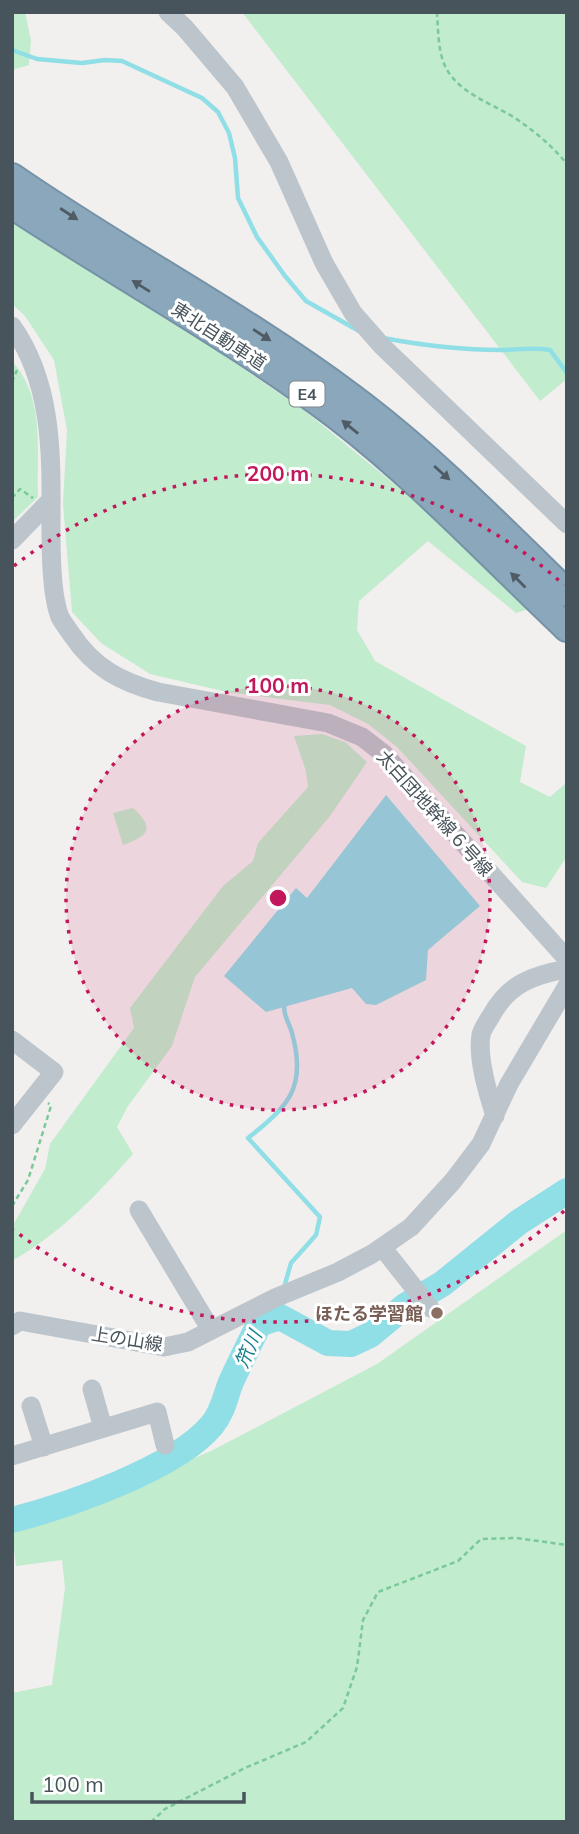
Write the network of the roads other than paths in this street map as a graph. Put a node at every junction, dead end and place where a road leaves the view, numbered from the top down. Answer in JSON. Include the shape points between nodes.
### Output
{"nodes":[{"id":1,"x":168,"y":12,"type":"edge"},
{"id":2,"x":12,"y":177,"type":"edge"},
{"id":3,"x":12,"y":205,"type":"edge"},
{"id":4,"x":14,"y":334,"type":"edge"},
{"id":5,"x":46,"y":502,"type":"junction"},
{"id":6,"x":567,"y":524,"type":"edge"},
{"id":7,"x":12,"y":540,"type":"edge"},
{"id":8,"x":567,"y":593,"type":"edge"},
{"id":9,"x":567,"y":628,"type":"edge"},
{"id":10,"x":567,"y":959,"type":"edge"},
{"id":11,"x":567,"y":970,"type":"edge"},
{"id":12,"x":567,"y":986,"type":"edge"},
{"id":13,"x":559,"y":1018,"type":"edge"},
{"id":14,"x":12,"y":1040,"type":"edge"},
{"id":15,"x":495,"y":1116,"type":"junction"},
{"id":16,"x":12,"y":1125,"type":"edge"},
{"id":17,"x":139,"y":1210,"type":"dead end"},
{"id":18,"x":382,"y":1247,"type":"junction"},
{"id":19,"x":430,"y":1308,"type":"dead end"},
{"id":20,"x":15,"y":1317,"type":"edge"},
{"id":21,"x":211,"y":1330,"type":"junction"},
{"id":22,"x":92,"y":1389,"type":"dead end"},
{"id":23,"x":31,"y":1406,"type":"dead end"},
{"id":24,"x":103,"y":1428,"type":"junction"},
{"id":25,"x":166,"y":1445,"type":"dead end"},
{"id":26,"x":44,"y":1447,"type":"junction"},
{"id":27,"x":12,"y":1456,"type":"edge"}],
"edges":[{"from":1,"to":6,"type":"street","via":[[235,87],[279,162],[324,263],[353,313]]},
{"from":2,"to":8,"type":"highway","name":"東北自動車道","number":"E4","one_way":true,"via":[[350,396],[449,479]]},
{"from":9,"to":3,"type":"highway","name":"東北自動車道","number":"E4","one_way":true,"via":[[429,494],[337,416],[248,354]]},
{"from":4,"to":5,"type":"street","name":"太白団地幹線６号線","via":[[42,388],[49,432]]},
{"from":5,"to":7,"type":"street"},
{"from":5,"to":10,"type":"street","name":"太白団地幹線６号線","via":[[60,617],[90,658],[131,685],[328,723],[362,737],[384,754]]},
{"from":11,"to":15,"type":"street","via":[[520,983],[496,1007],[481,1034],[482,1063]]},
{"from":12,"to":13,"type":"street","name":"上の山線"},
{"from":13,"to":15,"type":"street","name":"上の山線","via":[[509,1084]]},
{"from":14,"to":16,"type":"street","via":[[54,1072]]},
{"from":15,"to":18,"type":"street","name":"上の山線","via":[[453,1181],[411,1227]]},
{"from":17,"to":21,"type":"street"},
{"from":18,"to":19,"type":"street"},
{"from":18,"to":21,"type":"street","name":"上の山線"},
{"from":20,"to":21,"type":"street","name":"上の山線","via":[[164,1347]]},
{"from":22,"to":24,"type":"street"},
{"from":23,"to":26,"type":"street"},
{"from":24,"to":25,"type":"street","via":[[157,1412]]},
{"from":24,"to":26,"type":"street"},
{"from":26,"to":27,"type":"street"}]}
